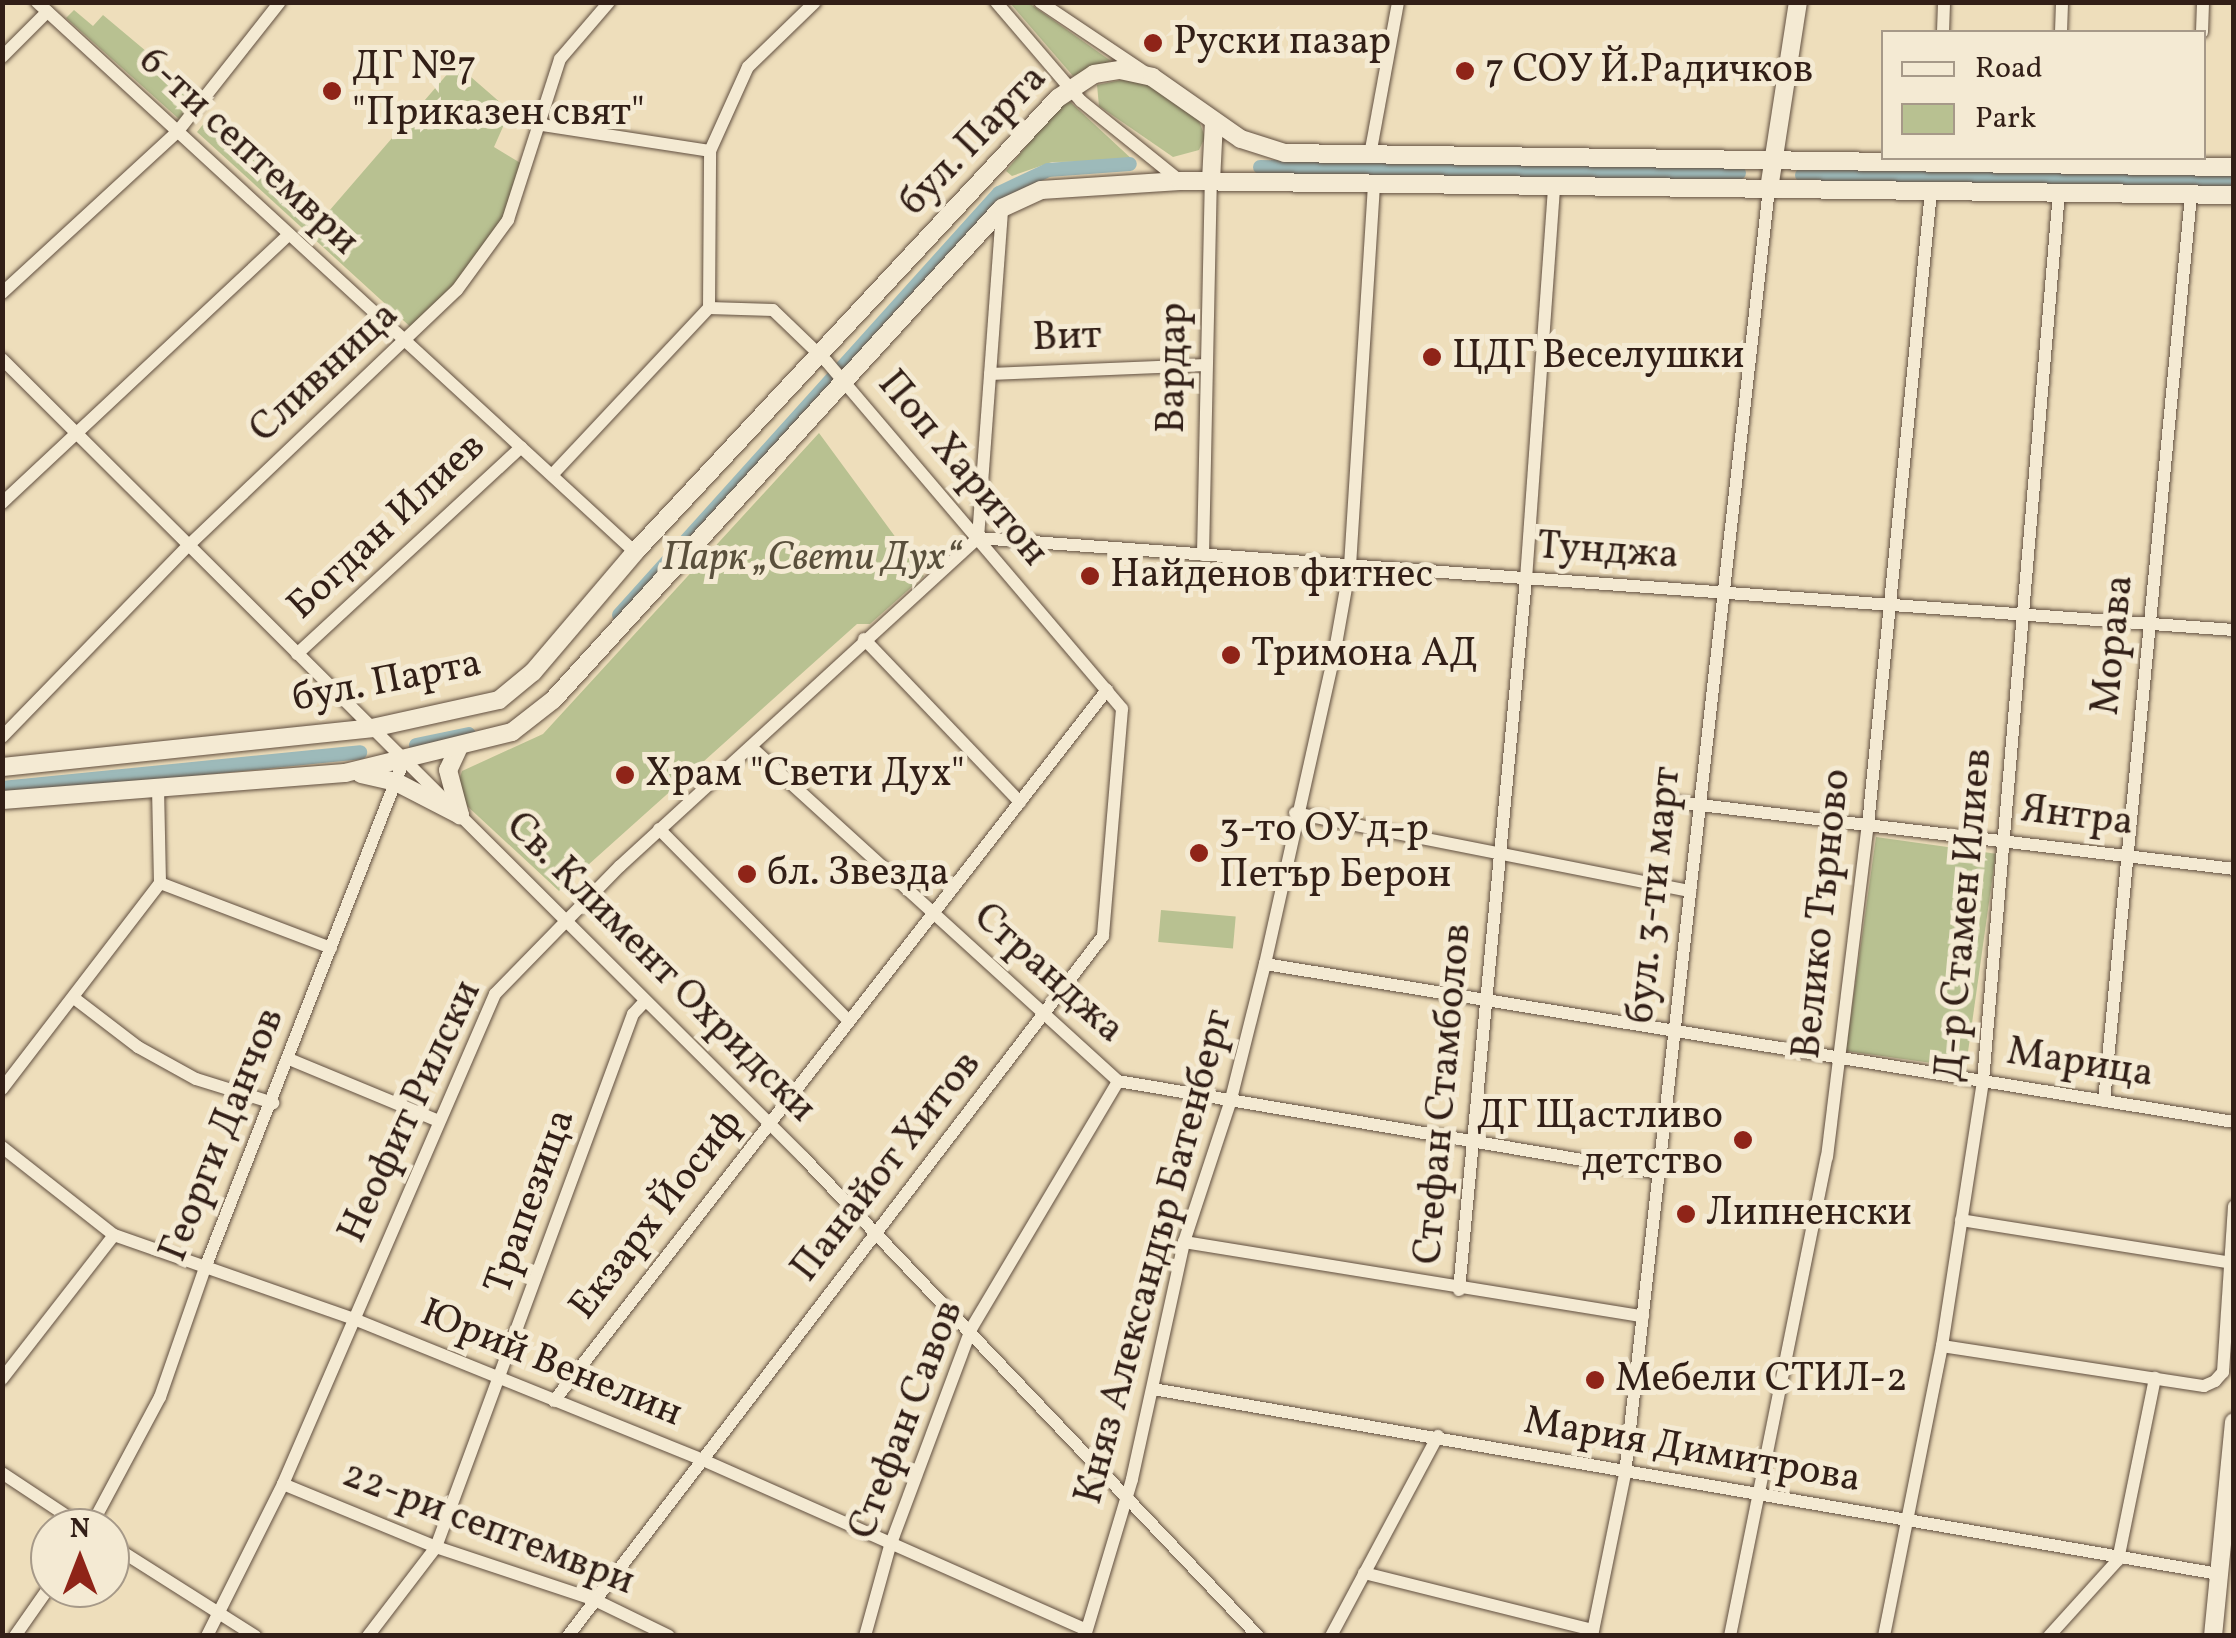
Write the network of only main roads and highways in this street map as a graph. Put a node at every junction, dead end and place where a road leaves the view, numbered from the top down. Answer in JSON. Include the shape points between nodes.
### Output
{"nodes":[{"id":1,"x":1798,"y":2,"type":"edge"},
{"id":2,"x":1214,"y":122,"type":"junction"},
{"id":3,"x":1212,"y":147,"type":"junction"},
{"id":4,"x":1938,"y":160,"type":"edge"},
{"id":5,"x":1773,"y":161,"type":"junction"},
{"id":6,"x":2059,"y":161,"type":"edge"},
{"id":7,"x":2196,"y":162,"type":"edge"},
{"id":8,"x":2234,"y":167,"type":"edge"},
{"id":9,"x":1180,"y":180,"type":"junction"},
{"id":10,"x":1211,"y":181,"type":"junction"},
{"id":11,"x":1769,"y":189,"type":"junction"},
{"id":12,"x":2234,"y":196,"type":"edge"},
{"id":13,"x":458,"y":749,"type":"junction"},
{"id":14,"x":4,"y":765,"type":"edge"},
{"id":15,"x":345,"y":773,"type":"junction"},
{"id":16,"x":2,"y":800,"type":"edge"},
{"id":17,"x":2234,"y":1422,"type":"edge"},
{"id":18,"x":2213,"y":1636,"type":"edge"}],
"edges":[{"from":1,"to":5,"type":"main road","name":"бул. 3-ти март"},
{"from":2,"to":3,"type":"main road"},
{"from":2,"to":5,"type":"main road","via":[[1269,151]]},
{"from":2,"to":14,"type":"main road","name":"бул. Парта","via":[[1152,77],[1107,71],[1068,88],[825,359],[635,552],[518,688],[474,708],[372,728]]},
{"from":3,"to":9,"type":"main road"},
{"from":3,"to":10,"type":"main road"},
{"from":4,"to":5,"type":"main road"},
{"from":4,"to":6,"type":"main road"},
{"from":5,"to":11,"type":"main road","name":"бул. 3-ти март"},
{"from":6,"to":7,"type":"main road"},
{"from":7,"to":8,"type":"main road"},
{"from":9,"to":10,"type":"main road","name":"бул. Парта"},
{"from":9,"to":13,"type":"main road","name":"бул. Парта","via":[[1074,184],[1002,208],[553,700],[512,732]]},
{"from":10,"to":11,"type":"main road","name":"бул. Парта"},
{"from":11,"to":12,"type":"main road","name":"бул. Парта"},
{"from":13,"to":15,"type":"main road","name":"бул. Парта"},
{"from":13,"to":15,"type":"main road","via":[[448,770],[460,814],[396,782]]},
{"from":15,"to":16,"type":"main road","name":"бул. Парта"},
{"from":17,"to":18,"type":"main road"}]}
